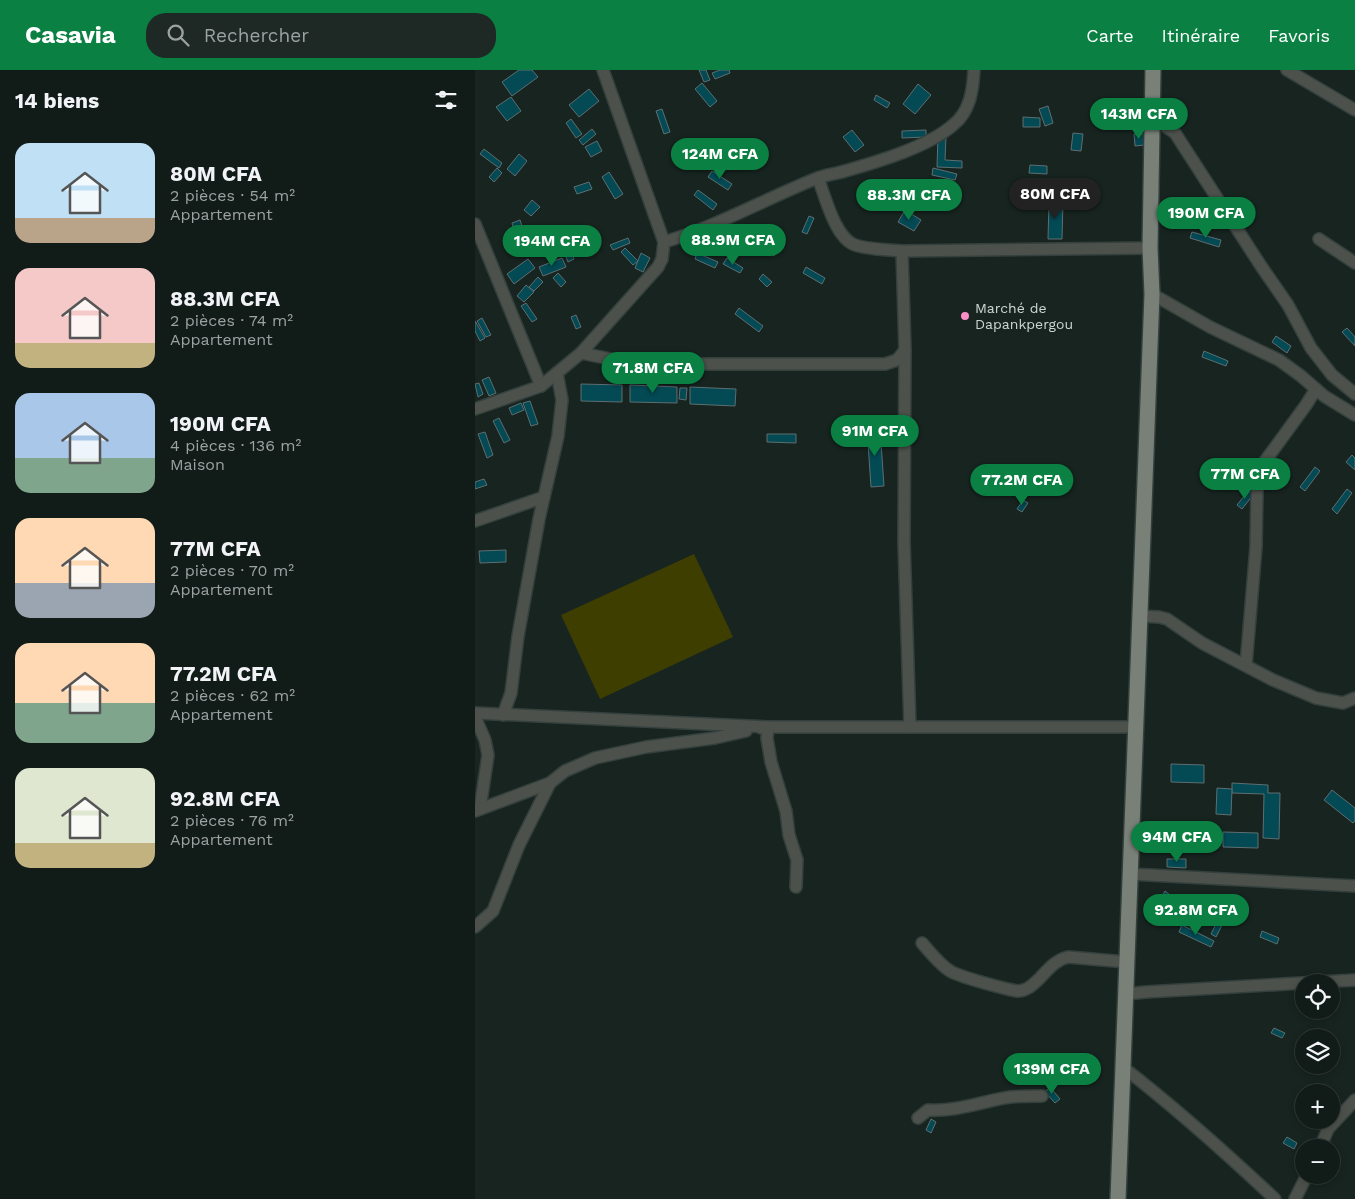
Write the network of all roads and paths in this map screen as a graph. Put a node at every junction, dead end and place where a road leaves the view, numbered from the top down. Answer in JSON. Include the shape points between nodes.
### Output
{"nodes":[{"id":1,"x":603,"y":70,"type":"edge"},
{"id":2,"x":974,"y":70,"type":"edge"},
{"id":3,"x":1153,"y":70,"type":"edge"},
{"id":4,"x":1287,"y":70,"type":"edge"},
{"id":5,"x":1353,"y":106,"type":"edge"},
{"id":6,"x":1153,"y":118,"type":"junction"},
{"id":7,"x":818,"y":178,"type":"junction"},
{"id":8,"x":475,"y":224,"type":"edge"},
{"id":9,"x":1319,"y":239,"type":"dead end"},
{"id":10,"x":664,"y":242,"type":"junction"},
{"id":11,"x":1150,"y":248,"type":"junction"},
{"id":12,"x":902,"y":251,"type":"junction"},
{"id":13,"x":1355,"y":263,"type":"edge"},
{"id":14,"x":1151,"y":294,"type":"junction"},
{"id":15,"x":905,"y":350,"type":"junction"},
{"id":16,"x":581,"y":353,"type":"junction"},
{"id":17,"x":557,"y":373,"type":"junction"},
{"id":18,"x":541,"y":386,"type":"junction"},
{"id":19,"x":1316,"y":389,"type":"junction"},
{"id":20,"x":1355,"y":394,"type":"edge"},
{"id":21,"x":475,"y":409,"type":"edge"},
{"id":22,"x":1355,"y":415,"type":"edge"},
{"id":23,"x":544,"y":497,"type":"junction"},
{"id":24,"x":475,"y":521,"type":"edge"},
{"id":25,"x":1139,"y":616,"type":"junction"},
{"id":26,"x":1246,"y":665,"type":"junction"},
{"id":27,"x":1355,"y":698,"type":"edge"},
{"id":28,"x":475,"y":715,"type":"edge"},
{"id":29,"x":503,"y":715,"type":"junction"},
{"id":30,"x":768,"y":727,"type":"junction"},
{"id":31,"x":910,"y":727,"type":"junction"},
{"id":32,"x":1135,"y":727,"type":"junction"},
{"id":33,"x":550,"y":783,"type":"junction"},
{"id":34,"x":477,"y":810,"type":"edge"},
{"id":35,"x":1130,"y":874,"type":"junction"},
{"id":36,"x":1355,"y":886,"type":"edge"},
{"id":37,"x":796,"y":887,"type":"dead end"},
{"id":38,"x":475,"y":927,"type":"edge"},
{"id":39,"x":922,"y":943,"type":"dead end"},
{"id":40,"x":1127,"y":962,"type":"junction"},
{"id":41,"x":1355,"y":980,"type":"edge"},
{"id":42,"x":1126,"y":994,"type":"junction"},
{"id":43,"x":1123,"y":1068,"type":"junction"},
{"id":44,"x":1042,"y":1096,"type":"dead end"},
{"id":45,"x":1355,"y":1100,"type":"edge"},
{"id":46,"x":918,"y":1118,"type":"dead end"},
{"id":47,"x":1324,"y":1139,"type":"edge"},
{"id":48,"x":1302,"y":1184,"type":"edge"},
{"id":49,"x":1118,"y":1199,"type":"edge"},
{"id":50,"x":1275,"y":1199,"type":"edge"},
{"id":51,"x":1295,"y":1199,"type":"edge"}],
"edges":[{"from":1,"to":10,"type":"street"},
{"from":2,"to":7,"type":"street","via":[[969,101],[960,118],[947,130],[903,152]]},
{"from":3,"to":6,"type":"main road"},
{"from":4,"to":5,"type":"street"},
{"from":6,"to":11,"type":"main road"},
{"from":6,"to":20,"type":"street","via":[[1175,133],[1288,305],[1311,348],[1332,375]]},
{"from":7,"to":10,"type":"street","via":[[703,229]]},
{"from":7,"to":12,"type":"street","via":[[842,236],[854,245]]},
{"from":8,"to":18,"type":"street"},
{"from":9,"to":13,"type":"street"},
{"from":10,"to":16,"type":"street","via":[[658,267]]},
{"from":11,"to":12,"type":"street"},
{"from":11,"to":14,"type":"main road"},
{"from":12,"to":15,"type":"street"},
{"from":14,"to":19,"type":"street","via":[[1279,360]]},
{"from":14,"to":25,"type":"main road"},
{"from":15,"to":16,"type":"street","via":[[897,360],[885,364],[635,364]]},
{"from":15,"to":31,"type":"street","via":[[904,542]]},
{"from":16,"to":17,"type":"street"},
{"from":17,"to":18,"type":"street"},
{"from":17,"to":23,"type":"street","via":[[562,400],[558,436]]},
{"from":18,"to":21,"type":"street"},
{"from":19,"to":22,"type":"street"},
{"from":19,"to":26,"type":"street","via":[[1260,468]]},
{"from":23,"to":24,"type":"street"},
{"from":23,"to":29,"type":"street","via":[[518,636],[511,694]]},
{"from":25,"to":26,"type":"street","via":[[1167,619],[1202,643]]},
{"from":25,"to":32,"type":"main road"},
{"from":26,"to":27,"type":"street","via":[[1316,698],[1343,703]]},
{"from":28,"to":29,"type":"street"},
{"from":28,"to":34,"type":"street","via":[[488,755]]},
{"from":29,"to":30,"type":"street"},
{"from":30,"to":31,"type":"street"},
{"from":30,"to":33,"type":"street","via":[[595,758],[565,771]]},
{"from":30,"to":37,"type":"street","via":[[771,762],[797,860]]},
{"from":31,"to":32,"type":"street"},
{"from":32,"to":35,"type":"main road"},
{"from":33,"to":34,"type":"street"},
{"from":33,"to":38,"type":"street","via":[[519,845],[493,911]]},
{"from":35,"to":36,"type":"street"},
{"from":35,"to":40,"type":"main road"},
{"from":39,"to":40,"type":"street","via":[[951,972],[1017,991],[1029,987],[1062,959]]},
{"from":40,"to":42,"type":"main road"},
{"from":41,"to":42,"type":"street"},
{"from":42,"to":43,"type":"main road"},
{"from":43,"to":49,"type":"main road"},
{"from":43,"to":50,"type":"street","via":[[1211,1139]]},
{"from":44,"to":46,"type":"street","via":[[1010,1097],[965,1107],[928,1110]]},
{"from":45,"to":47,"type":"street"},
{"from":48,"to":51,"type":"street"}]}
